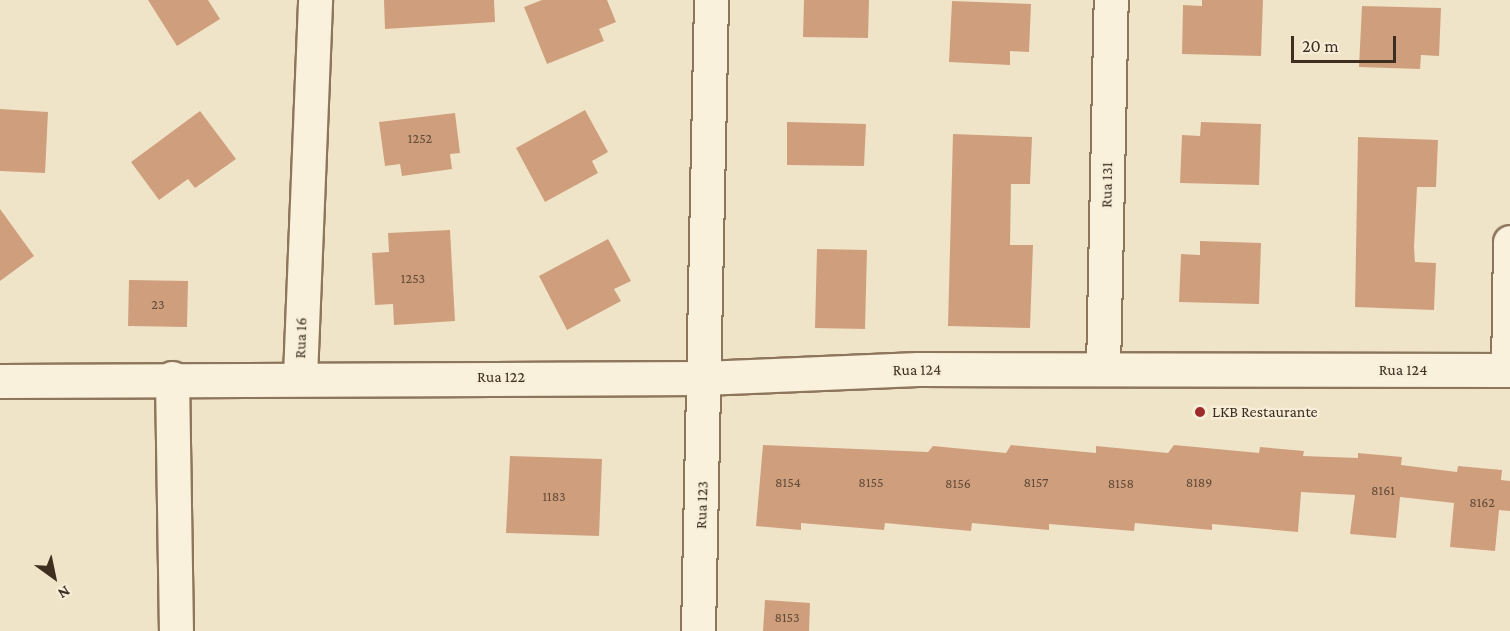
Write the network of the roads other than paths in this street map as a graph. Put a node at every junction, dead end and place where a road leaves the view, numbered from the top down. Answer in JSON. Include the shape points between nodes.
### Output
{"nodes":[{"id":1,"x":315,"y":0,"type":"edge"},
{"id":2,"x":711,"y":0,"type":"edge"},
{"id":3,"x":1111,"y":0,"type":"edge"},
{"id":4,"x":1510,"y":242,"type":"edge"},
{"id":5,"x":1103,"y":369,"type":"junction"},
{"id":6,"x":1509,"y":370,"type":"edge"},
{"id":7,"x":300,"y":376,"type":"junction"},
{"id":8,"x":172,"y":378,"type":"junction"},
{"id":9,"x":703,"y":378,"type":"junction"},
{"id":10,"x":0,"y":381,"type":"edge"},
{"id":11,"x":176,"y":631,"type":"edge"},
{"id":12,"x":698,"y":631,"type":"edge"}],
"edges":[{"from":1,"to":7,"type":"street","name":"Rua 16"},
{"from":2,"to":9,"type":"street"},
{"from":3,"to":5,"type":"street","name":"Rua 131"},
{"from":4,"to":6,"type":"street"},
{"from":5,"to":6,"type":"street","name":"Rua 124"},
{"from":5,"to":9,"type":"street","name":"Rua 124","via":[[918,369]]},
{"from":7,"to":8,"type":"street","name":"Rua 16"},
{"from":7,"to":9,"type":"street","name":"Rua 122"},
{"from":8,"to":10,"type":"street","name":"Rua 16"},
{"from":8,"to":11,"type":"street"},
{"from":9,"to":12,"type":"street","name":"Rua 123"}]}
